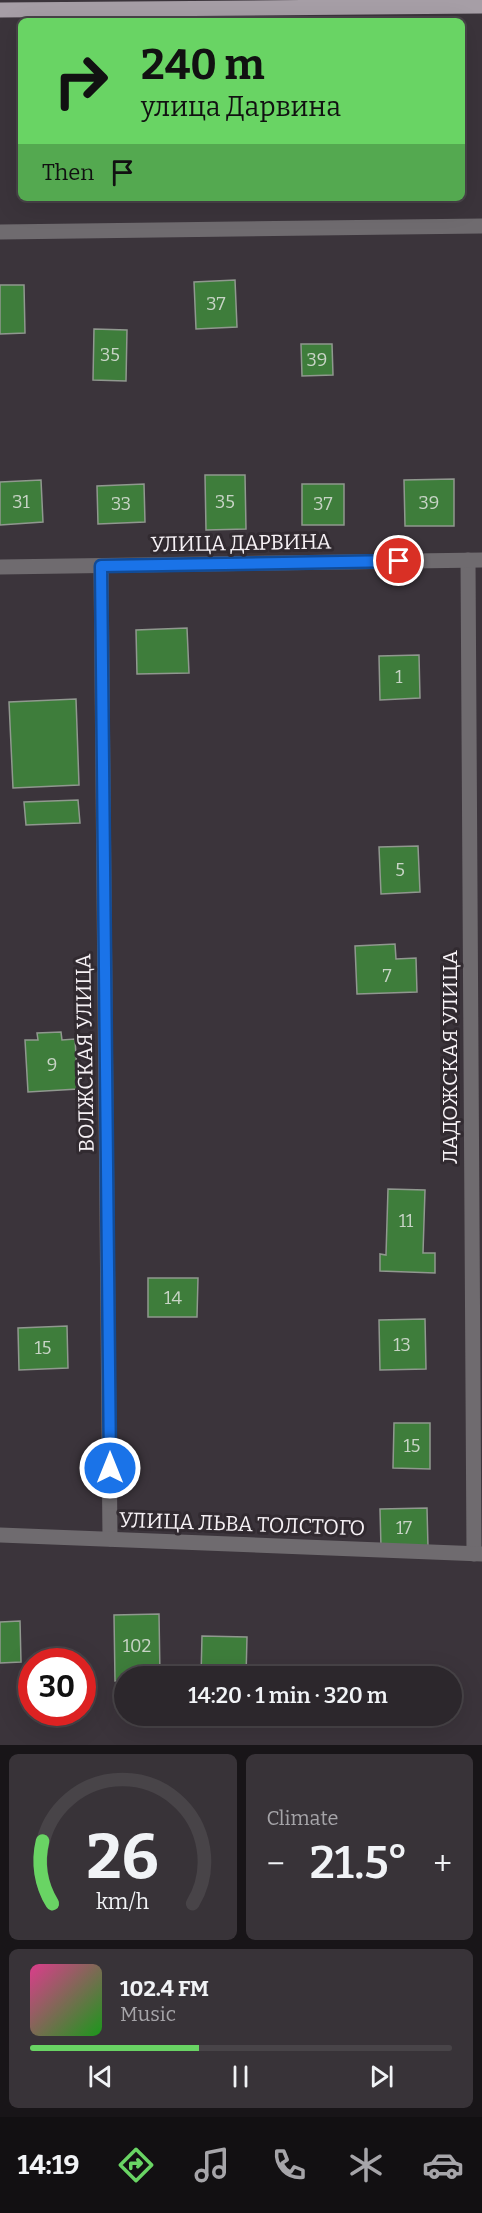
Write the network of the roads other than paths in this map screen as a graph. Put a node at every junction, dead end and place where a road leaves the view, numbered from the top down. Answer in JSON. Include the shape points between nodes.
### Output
{"nodes":[{"id":1,"x":482,"y":6,"type":"edge"},
{"id":2,"x":0,"y":10,"type":"edge"},
{"id":3,"x":482,"y":226,"type":"edge"},
{"id":4,"x":0,"y":232,"type":"edge"},
{"id":5,"x":475,"y":560,"type":"edge"},
{"id":6,"x":101,"y":566,"type":"junction"},
{"id":7,"x":0,"y":567,"type":"edge"},
{"id":8,"x":0,"y":1535,"type":"edge"},
{"id":9,"x":110,"y":1539,"type":"junction"},
{"id":10,"x":478,"y":1554,"type":"edge"}],
"edges":[{"from":1,"to":2,"type":"main road"},
{"from":3,"to":4,"type":"street"},
{"from":5,"to":6,"type":"street","name":"УЛИЦА ДАРВИНА"},
{"from":5,"to":10,"type":"street","name":"ЛАДОЖСКАЯ УЛИЦА"},
{"from":6,"to":7,"type":"street","name":"УЛИЦА ДАРВИНА"},
{"from":6,"to":9,"type":"street","name":"ВОЛЖСКАЯ УЛИЦА"},
{"from":8,"to":9,"type":"street","name":"УЛИЦА ЛЬВА ТОЛСТОГО"},
{"from":9,"to":10,"type":"street","name":"УЛИЦА ЛЬВА ТОЛСТОГО"}]}
